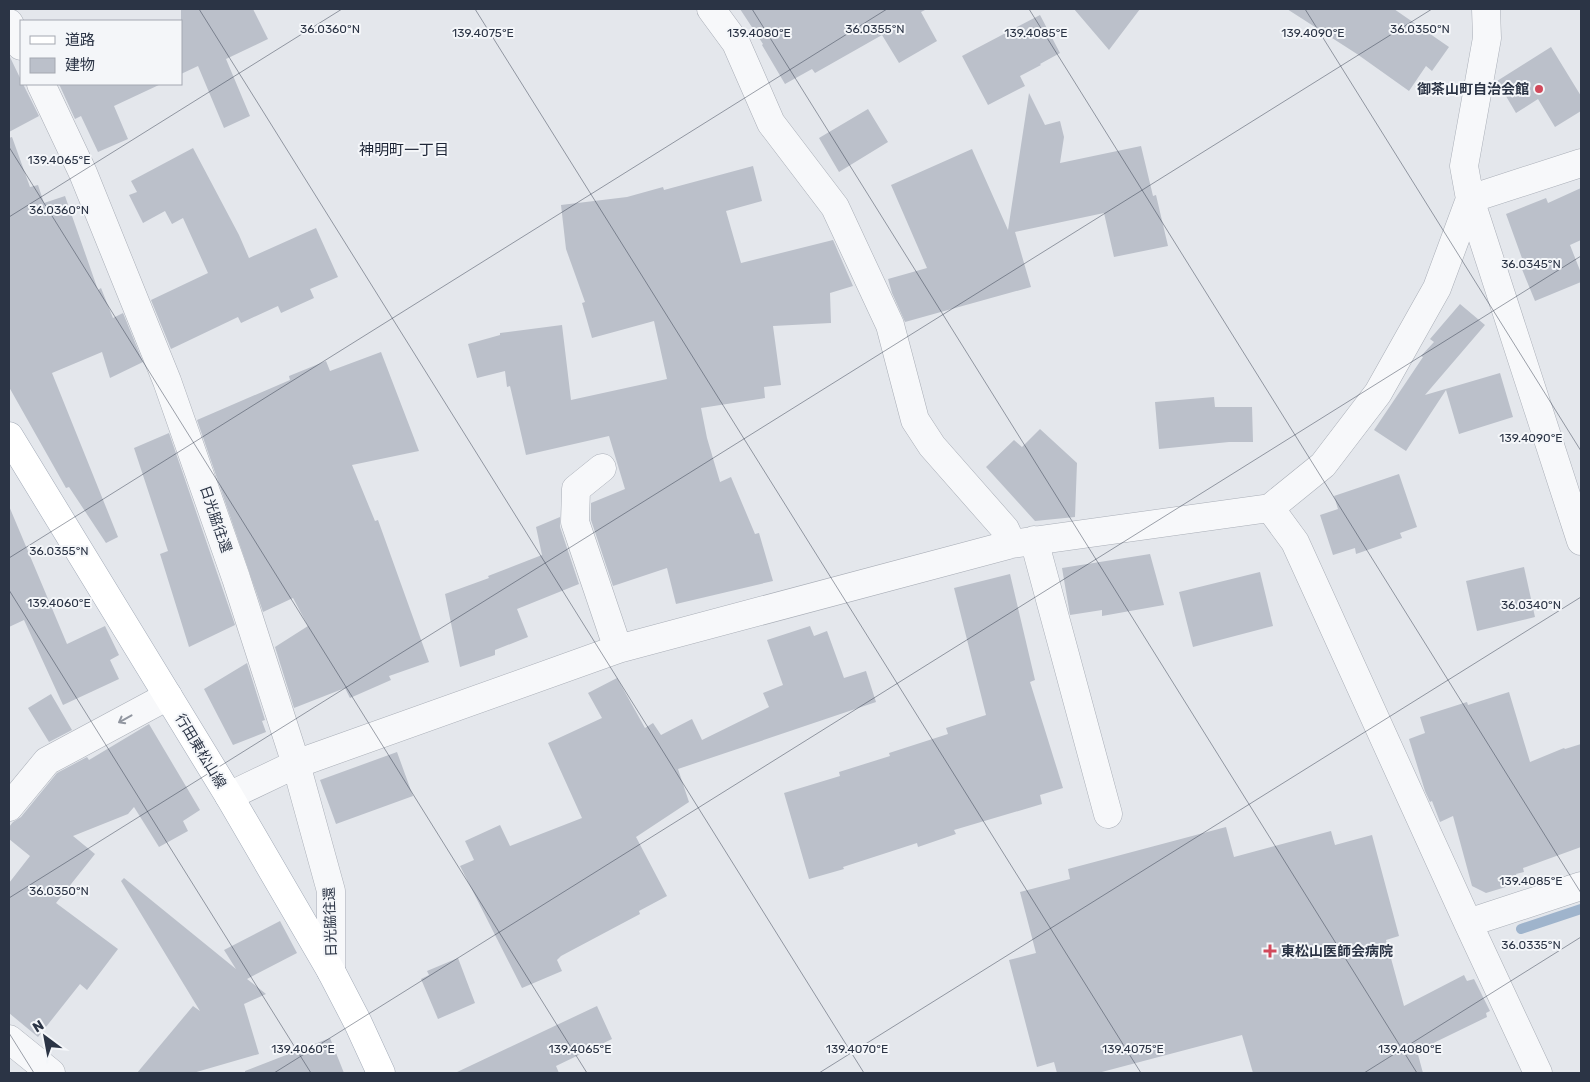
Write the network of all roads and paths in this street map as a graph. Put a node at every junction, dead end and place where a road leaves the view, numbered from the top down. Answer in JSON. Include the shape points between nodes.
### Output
{"nodes":[{"id":1,"x":711,"y":9,"type":"edge"},
{"id":2,"x":1486,"y":9,"type":"edge"},
{"id":3,"x":9,"y":23,"type":"edge"},
{"id":4,"x":20,"y":44,"type":"edge"},
{"id":5,"x":41,"y":85,"type":"edge"},
{"id":6,"x":1581,"y":163,"type":"edge"},
{"id":7,"x":1470,"y":199,"type":"junction"},
{"id":8,"x":9,"y":436,"type":"edge"},
{"id":9,"x":602,"y":468,"type":"dead end"},
{"id":10,"x":1270,"y":508,"type":"junction"},
{"id":11,"x":1581,"y":541,"type":"edge"},
{"id":12,"x":1023,"y":542,"type":"junction"},
{"id":13,"x":618,"y":649,"type":"junction"},
{"id":14,"x":168,"y":696,"type":"junction"},
{"id":15,"x":296,"y":764,"type":"junction"},
{"id":16,"x":228,"y":796,"type":"junction"},
{"id":17,"x":9,"y":807,"type":"edge"},
{"id":18,"x":1108,"y":814,"type":"dead end"},
{"id":19,"x":1581,"y":886,"type":"edge"},
{"id":20,"x":1468,"y":923,"type":"junction"},
{"id":21,"x":331,"y":971,"type":"junction"},
{"id":22,"x":9,"y":1039,"type":"edge"},
{"id":23,"x":51,"y":1073,"type":"edge"},
{"id":24,"x":382,"y":1073,"type":"edge"},
{"id":25,"x":1538,"y":1073,"type":"edge"}],
"edges":[{"from":1,"to":12,"type":"street","via":[[736,43],[771,123],[835,207],[890,325],[915,420],[932,446],[1004,529]]},
{"from":2,"to":7,"type":"street","via":[[1488,38],[1464,166]]},
{"from":3,"to":4,"type":"street"},
{"from":5,"to":15,"type":"street","name":"日光脇往還","via":[[83,173],[167,381],[236,578]]},
{"from":6,"to":7,"type":"street"},
{"from":7,"to":10,"type":"street","via":[[1437,288],[1378,392],[1323,465]]},
{"from":7,"to":11,"type":"street"},
{"from":8,"to":14,"type":"main road","name":"行田東松山線"},
{"from":9,"to":13,"type":"street","via":[[576,489],[574,522]]},
{"from":10,"to":12,"type":"street"},
{"from":10,"to":20,"type":"street","via":[[1295,542]]},
{"from":12,"to":13,"type":"street"},
{"from":12,"to":18,"type":"street"},
{"from":13,"to":15,"type":"street"},
{"from":14,"to":16,"type":"main road","name":"行田東松山線"},
{"from":14,"to":17,"type":"street","one_way":true,"via":[[47,761]]},
{"from":15,"to":16,"type":"street"},
{"from":15,"to":21,"type":"street","name":"日光脇往還","via":[[331,891]]},
{"from":16,"to":21,"type":"main road","name":"行田東松山線"},
{"from":19,"to":20,"type":"street"},
{"from":20,"to":25,"type":"street"},
{"from":21,"to":24,"type":"main road","name":"行田東松山線"},
{"from":22,"to":23,"type":"street"}]}
